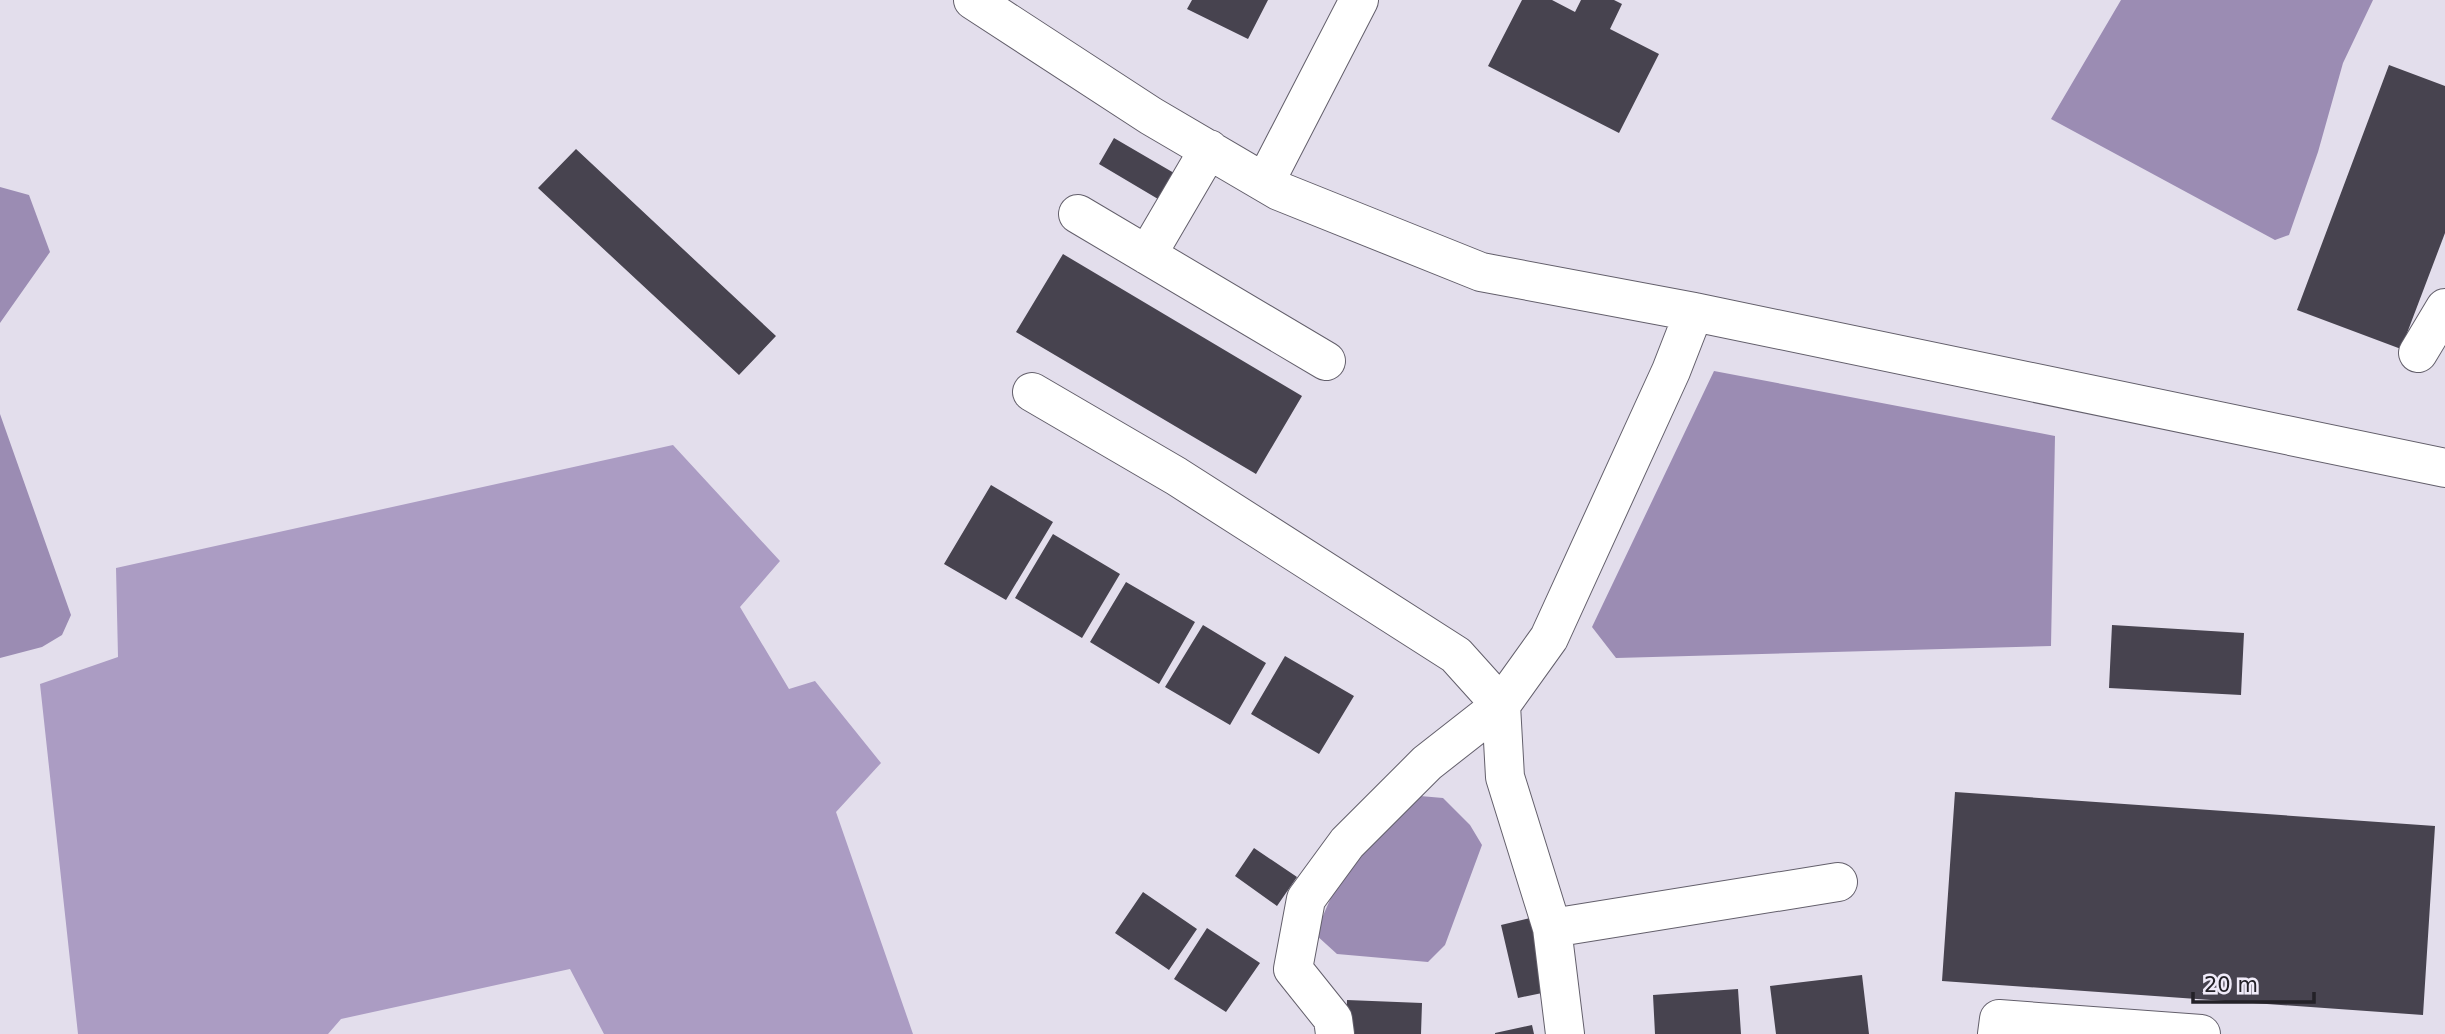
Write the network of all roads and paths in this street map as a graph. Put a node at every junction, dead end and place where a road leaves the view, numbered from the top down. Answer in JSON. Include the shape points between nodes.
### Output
{"nodes":[{"id":1,"x":973,"y":0,"type":"edge"},
{"id":2,"x":1359,"y":0,"type":"edge"},
{"id":3,"x":1209,"y":149,"type":"junction"},
{"id":4,"x":1265,"y":183,"type":"junction"},
{"id":5,"x":1078,"y":214,"type":"dead end"},
{"id":6,"x":1147,"y":255,"type":"junction"},
{"id":7,"x":2445,"y":308,"type":"edge"},
{"id":8,"x":1694,"y":312,"type":"junction"},
{"id":9,"x":2418,"y":353,"type":"dead end"},
{"id":10,"x":1326,"y":361,"type":"dead end"},
{"id":11,"x":1032,"y":392,"type":"dead end"},
{"id":12,"x":2445,"y":468,"type":"edge"},
{"id":13,"x":1501,"y":705,"type":"junction"},
{"id":14,"x":1838,"y":882,"type":"dead end"},
{"id":15,"x":1552,"y":928,"type":"junction"},
{"id":16,"x":1335,"y":1034,"type":"edge"},
{"id":17,"x":1565,"y":1034,"type":"edge"},
{"id":18,"x":1997,"y":1034,"type":"edge"},
{"id":19,"x":2201,"y":1034,"type":"edge"}],
"edges":[{"from":1,"to":3,"type":"street"},
{"from":2,"to":4,"type":"street"},
{"from":3,"to":4,"type":"street"},
{"from":3,"to":6,"type":"street"},
{"from":4,"to":8,"type":"street","via":[[1481,272]]},
{"from":5,"to":6,"type":"street"},
{"from":6,"to":10,"type":"street"},
{"from":7,"to":9,"type":"street"},
{"from":8,"to":12,"type":"street"},
{"from":8,"to":13,"type":"street","via":[[1549,638]]},
{"from":11,"to":13,"type":"street","via":[[1176,476],[1456,655]]},
{"from":13,"to":15,"type":"street","via":[[1505,777]]},
{"from":13,"to":16,"type":"street","via":[[1427,763],[1346,844],[1306,899],[1293,970],[1333,1019]]},
{"from":14,"to":15,"type":"street"},
{"from":15,"to":17,"type":"street"},
{"from":18,"to":19,"type":"street","via":[[1999,1019]]}]}
